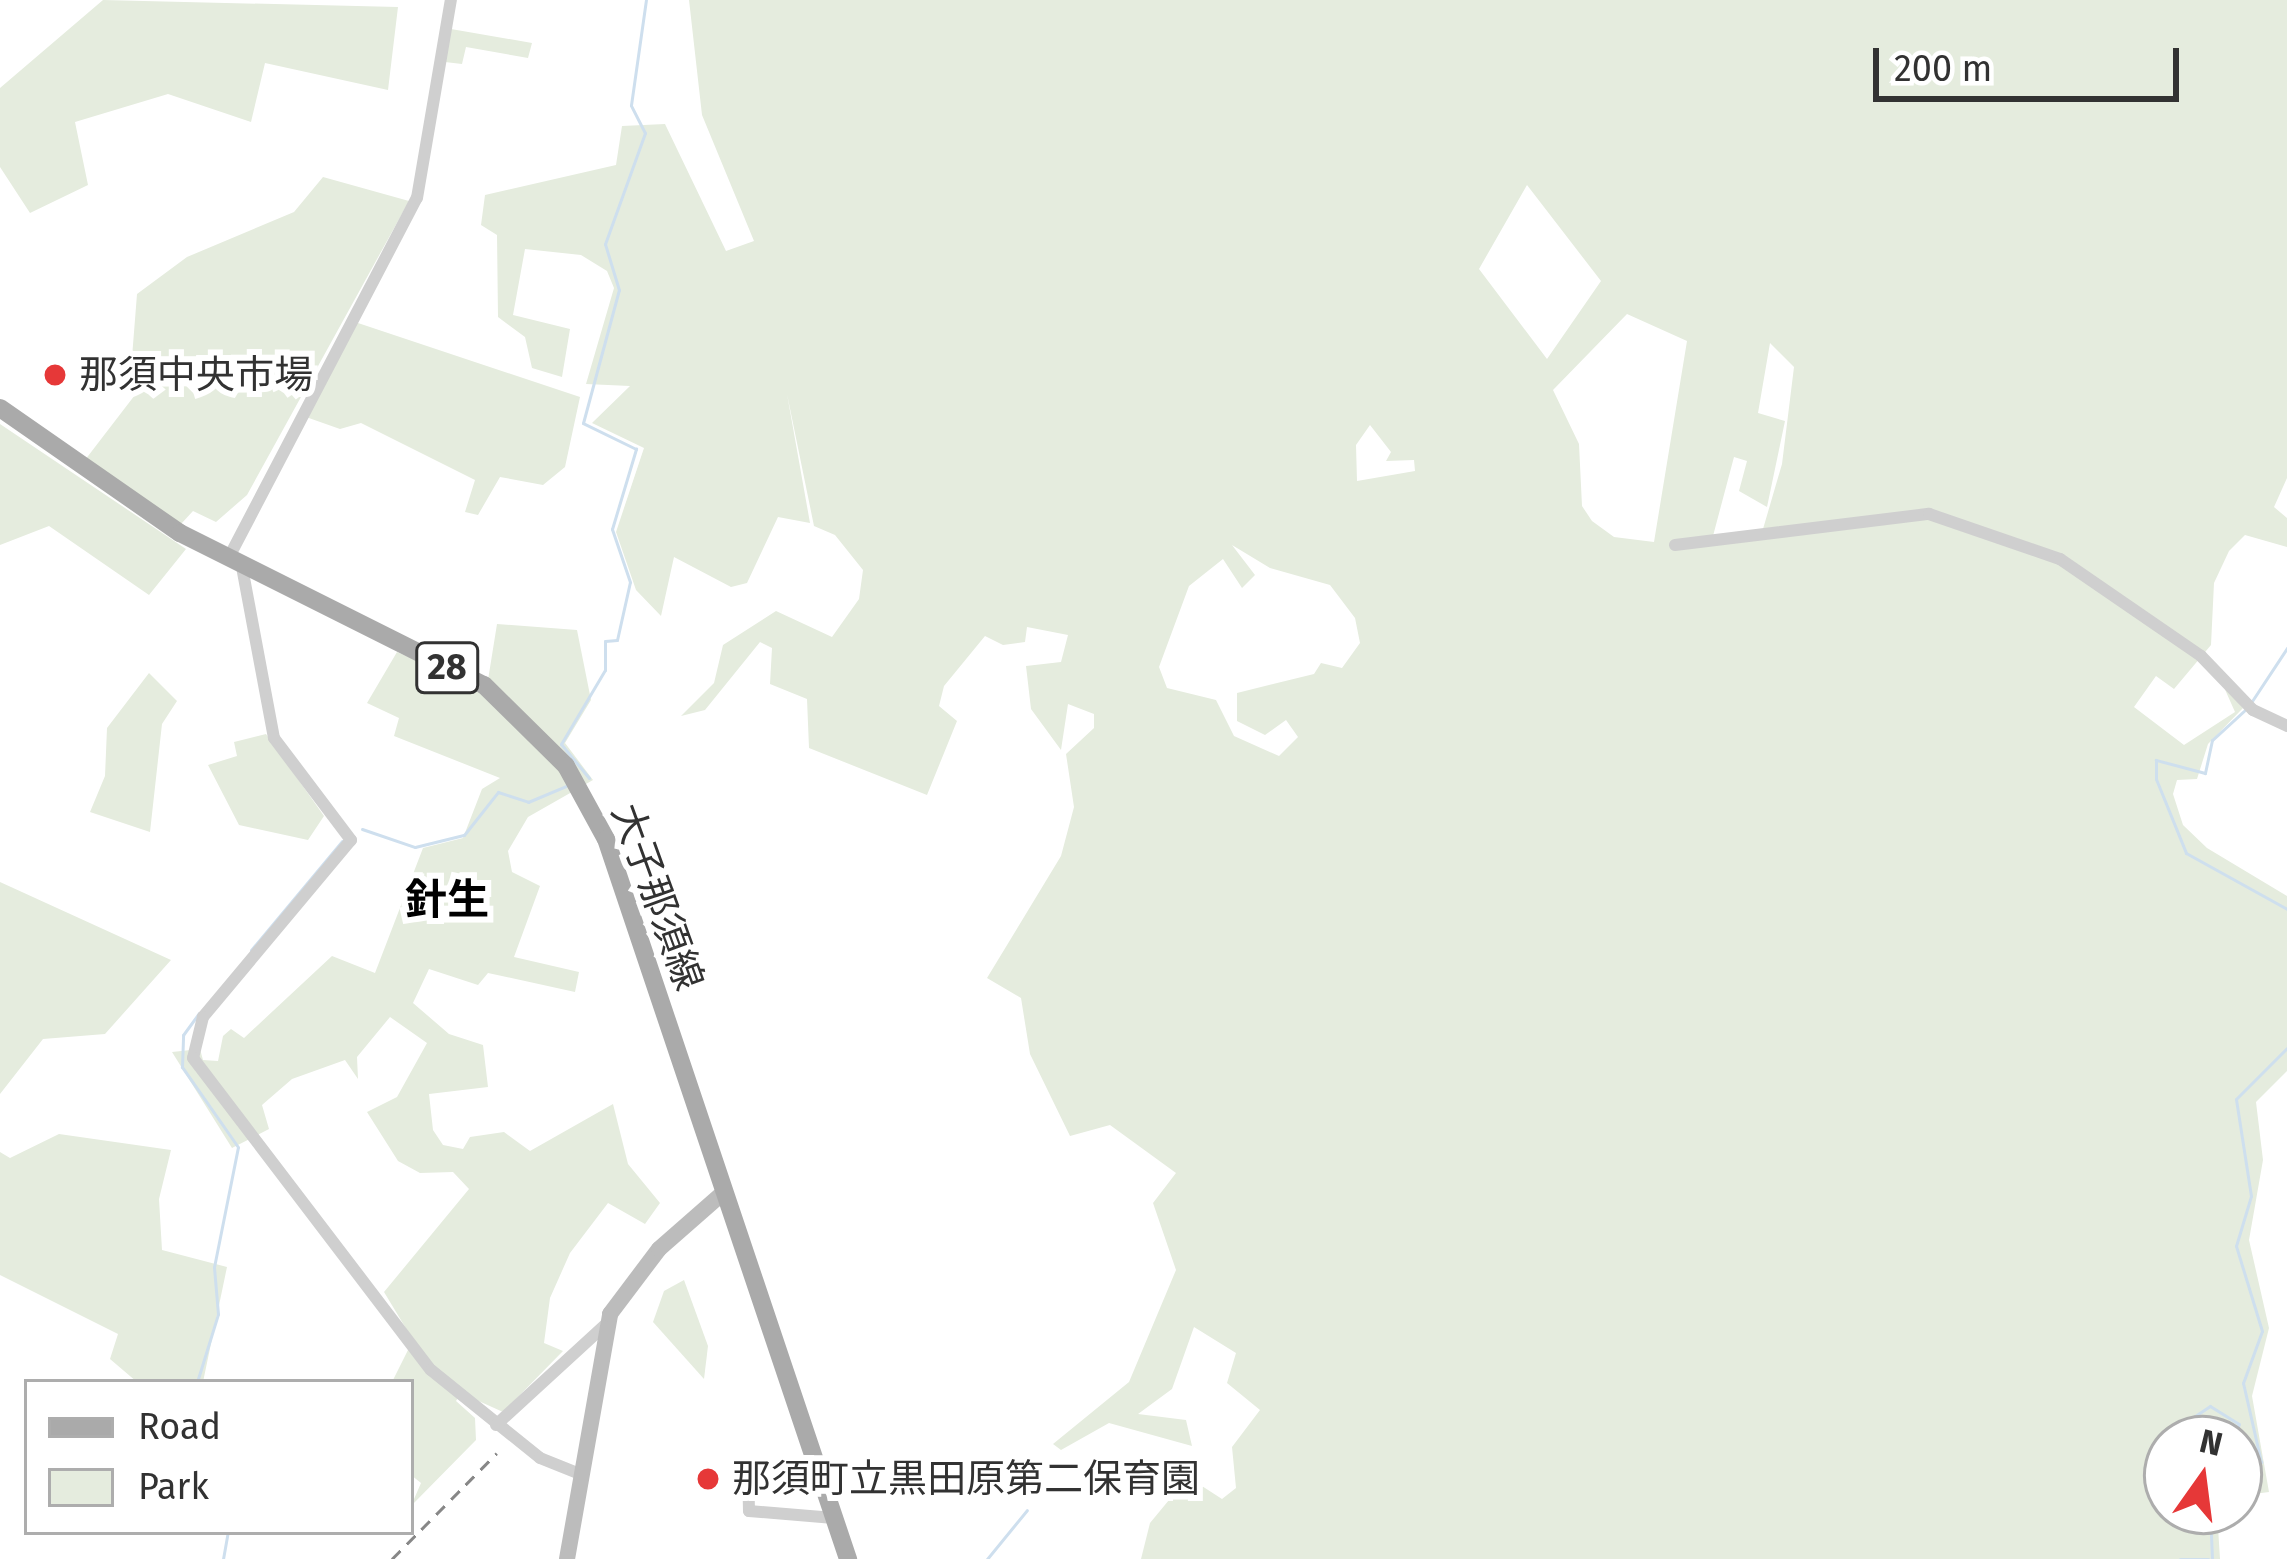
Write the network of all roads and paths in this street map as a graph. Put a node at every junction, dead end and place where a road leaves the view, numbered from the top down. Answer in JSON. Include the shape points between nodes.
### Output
{"nodes":[{"id":1,"x":452,"y":0,"type":"edge"},
{"id":2,"x":0,"y":408,"type":"edge"},
{"id":3,"x":1675,"y":544,"type":"dead end"},
{"id":4,"x":235,"y":563,"type":"junction"},
{"id":5,"x":2287,"y":726,"type":"edge"},
{"id":6,"x":724,"y":1192,"type":"junction"},
{"id":7,"x":605,"y":1325,"type":"junction"},
{"id":8,"x":496,"y":1425,"type":"junction"},
{"id":9,"x":748,"y":1464,"type":"dead end"},
{"id":10,"x":580,"y":1474,"type":"junction"},
{"id":11,"x":834,"y":1518,"type":"junction"},
{"id":12,"x":567,"y":1559,"type":"edge"},
{"id":13,"x":848,"y":1559,"type":"edge"}],
"edges":[{"from":1,"to":4,"type":"street","via":[[417,198]]},
{"from":2,"to":4,"type":"main road","name":"大子那須線","number":"28","via":[[74,467]]},
{"from":3,"to":5,"type":"street","via":[[1897,512],[1936,516],[2060,559],[2200,656],[2253,710]]},
{"from":4,"to":6,"type":"main road","name":"大子那須線","number":"28","via":[[484,685],[566,766],[606,839]]},
{"from":4,"to":8,"type":"street","via":[[274,738],[351,840],[203,1017],[193,1058],[431,1370]]},
{"from":6,"to":7,"type":"street","via":[[627,1285]]},
{"from":6,"to":11,"type":"main road","name":"大子那須線","number":"28"},
{"from":7,"to":8,"type":"street"},
{"from":7,"to":10,"type":"street"},
{"from":8,"to":10,"type":"street"},
{"from":9,"to":11,"type":"street","via":[[749,1511]]},
{"from":10,"to":12,"type":"street"},
{"from":11,"to":13,"type":"main road","name":"大子那須線","number":"28"}]}
